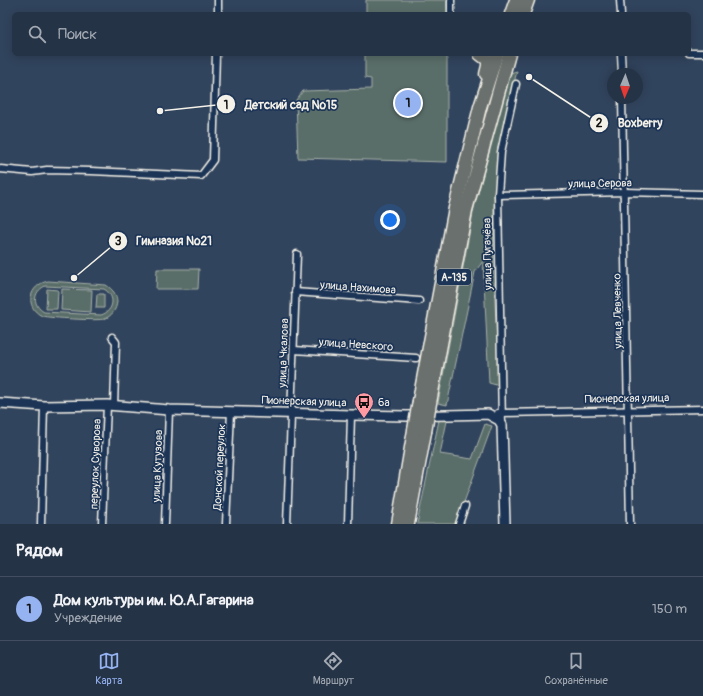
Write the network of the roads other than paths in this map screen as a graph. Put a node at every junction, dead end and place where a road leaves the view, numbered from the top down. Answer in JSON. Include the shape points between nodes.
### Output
{"nodes":[{"id":1,"x":218,"y":0,"type":"edge"},
{"id":2,"x":451,"y":0,"type":"edge"},
{"id":3,"x":528,"y":0,"type":"edge"},
{"id":4,"x":620,"y":0,"type":"edge"},
{"id":5,"x":514,"y":10,"type":"edge"},
{"id":6,"x":218,"y":12,"type":"edge"},
{"id":7,"x":451,"y":12,"type":"edge"},
{"id":8,"x":528,"y":12,"type":"edge"},
{"id":9,"x":620,"y":12,"type":"edge"},
{"id":10,"x":691,"y":53,"type":"edge"},
{"id":11,"x":703,"y":53,"type":"edge"},
{"id":12,"x":216,"y":56,"type":"edge"},
{"id":13,"x":484,"y":56,"type":"edge"},
{"id":14,"x":496,"y":56,"type":"edge"},
{"id":15,"x":508,"y":56,"type":"edge"},
{"id":16,"x":517,"y":56,"type":"edge"},
{"id":17,"x":621,"y":56,"type":"edge"},
{"id":18,"x":622,"y":68,"type":"edge"},
{"id":19,"x":516,"y":84,"type":"dead end"},
{"id":20,"x":496,"y":98,"type":"junction"},
{"id":21,"x":622,"y":104,"type":"edge"},
{"id":22,"x":480,"y":107,"type":"junction"},
{"id":23,"x":0,"y":169,"type":"edge"},
{"id":24,"x":625,"y":192,"type":"junction"},
{"id":25,"x":703,"y":194,"type":"edge"},
{"id":26,"x":498,"y":196,"type":"junction"},
{"id":27,"x":460,"y":209,"type":"junction"},
{"id":28,"x":297,"y":254,"type":"dead end"},
{"id":29,"x":295,"y":292,"type":"junction"},
{"id":30,"x":419,"y":301,"type":"dead end"},
{"id":31,"x":112,"y":338,"type":"dead end"},
{"id":32,"x":294,"y":350,"type":"junction"},
{"id":33,"x":416,"y":358,"type":"dead end"},
{"id":34,"x":0,"y":403,"type":"edge"},
{"id":35,"x":44,"y":406,"type":"junction"},
{"id":36,"x":110,"y":406,"type":"junction"},
{"id":37,"x":703,"y":409,"type":"edge"},
{"id":38,"x":169,"y":410,"type":"junction"},
{"id":39,"x":628,"y":410,"type":"junction"},
{"id":40,"x":231,"y":411,"type":"junction"},
{"id":41,"x":290,"y":413,"type":"junction"},
{"id":42,"x":502,"y":413,"type":"junction"},
{"id":43,"x":488,"y":414,"type":"junction"},
{"id":44,"x":351,"y":415,"type":"junction"},
{"id":45,"x":502,"y":426,"type":"junction"},
{"id":46,"x":420,"y":431,"type":"junction"},
{"id":47,"x":465,"y":506,"type":"dead end"},
{"id":48,"x":41,"y":524,"type":"edge"},
{"id":49,"x":102,"y":524,"type":"edge"},
{"id":50,"x":165,"y":524,"type":"edge"},
{"id":51,"x":226,"y":524,"type":"edge"},
{"id":52,"x":287,"y":524,"type":"edge"},
{"id":53,"x":348,"y":524,"type":"edge"},
{"id":54,"x":398,"y":524,"type":"edge"},
{"id":55,"x":408,"y":524,"type":"edge"},
{"id":56,"x":459,"y":524,"type":"edge"},
{"id":57,"x":505,"y":524,"type":"edge"},
{"id":58,"x":630,"y":524,"type":"edge"}],
"edges":[{"from":1,"to":6,"type":"street"},
{"from":2,"to":7,"type":"street"},
{"from":3,"to":5,"type":"highway"},
{"from":3,"to":8,"type":"highway"},
{"from":4,"to":9,"type":"street"},
{"from":10,"to":11,"type":"street"},
{"from":12,"to":23,"type":"street","via":[[214,160],[201,176]]},
{"from":13,"to":22,"type":"highway","via":[[488,63],[481,90]]},
{"from":14,"to":22,"type":"highway","number":"А-135"},
{"from":15,"to":20,"type":"highway","number":"А-135"},
{"from":16,"to":20,"type":"highway","via":[[510,63],[501,91]]},
{"from":17,"to":18,"type":"street"},
{"from":19,"to":26,"type":"street","name":"улица Пугачёва","via":[[501,152]]},
{"from":20,"to":27,"type":"highway","number":"А-135"},
{"from":21,"to":24,"type":"street","name":"улица Левченко"},
{"from":22,"to":27,"type":"highway","number":"А-135"},
{"from":24,"to":25,"type":"street","name":"улица Серова"},
{"from":24,"to":26,"type":"street","name":"улица Серова"},
{"from":24,"to":39,"type":"street","name":"улица Левченко"},
{"from":26,"to":42,"type":"street","name":"улица Пугачёва"},
{"from":27,"to":46,"type":"highway","number":"А-135","bridge":true},
{"from":28,"to":29,"type":"street","name":"улица Чкалова"},
{"from":29,"to":30,"type":"street","name":"улица Нахимова"},
{"from":29,"to":32,"type":"street","name":"улица Чкалова"},
{"from":31,"to":36,"type":"street","name":"переулок Суворова","via":[[116,342]]},
{"from":32,"to":33,"type":"street","name":"улица Невского"},
{"from":32,"to":41,"type":"street","name":"улица Чкалова"},
{"from":34,"to":35,"type":"street","name":"Пионерская улица"},
{"from":35,"to":36,"type":"street","name":"Пионерская улица"},
{"from":35,"to":48,"type":"street"},
{"from":36,"to":38,"type":"street","name":"Пионерская улица"},
{"from":36,"to":49,"type":"street","name":"переулок Суворова"},
{"from":37,"to":39,"type":"street","name":"Пионерская улица"},
{"from":38,"to":40,"type":"street","name":"Пионерская улица"},
{"from":38,"to":50,"type":"street","name":"улица Кутузова"},
{"from":39,"to":42,"type":"street","name":"Пионерская улица"},
{"from":39,"to":58,"type":"street","name":"улица Левченко"},
{"from":40,"to":41,"type":"street","name":"Пионерская улица"},
{"from":40,"to":51,"type":"street","name":"Донской переулок"},
{"from":41,"to":44,"type":"street","name":"Пионерская улица"},
{"from":41,"to":52,"type":"street","name":"улица Чкалова"},
{"from":42,"to":43,"type":"street","name":"Пионерская улица"},
{"from":42,"to":45,"type":"street","name":"улица Пугачёва"},
{"from":43,"to":44,"type":"street","name":"Пионерская улица"},
{"from":43,"to":45,"type":"street","via":[[499,420]]},
{"from":44,"to":53,"type":"street"},
{"from":45,"to":57,"type":"street","name":"улица Пугачёва"},
{"from":46,"to":54,"type":"highway","number":"А-135"},
{"from":46,"to":55,"type":"highway","number":"А-135"},
{"from":47,"to":56,"type":"street"}]}
